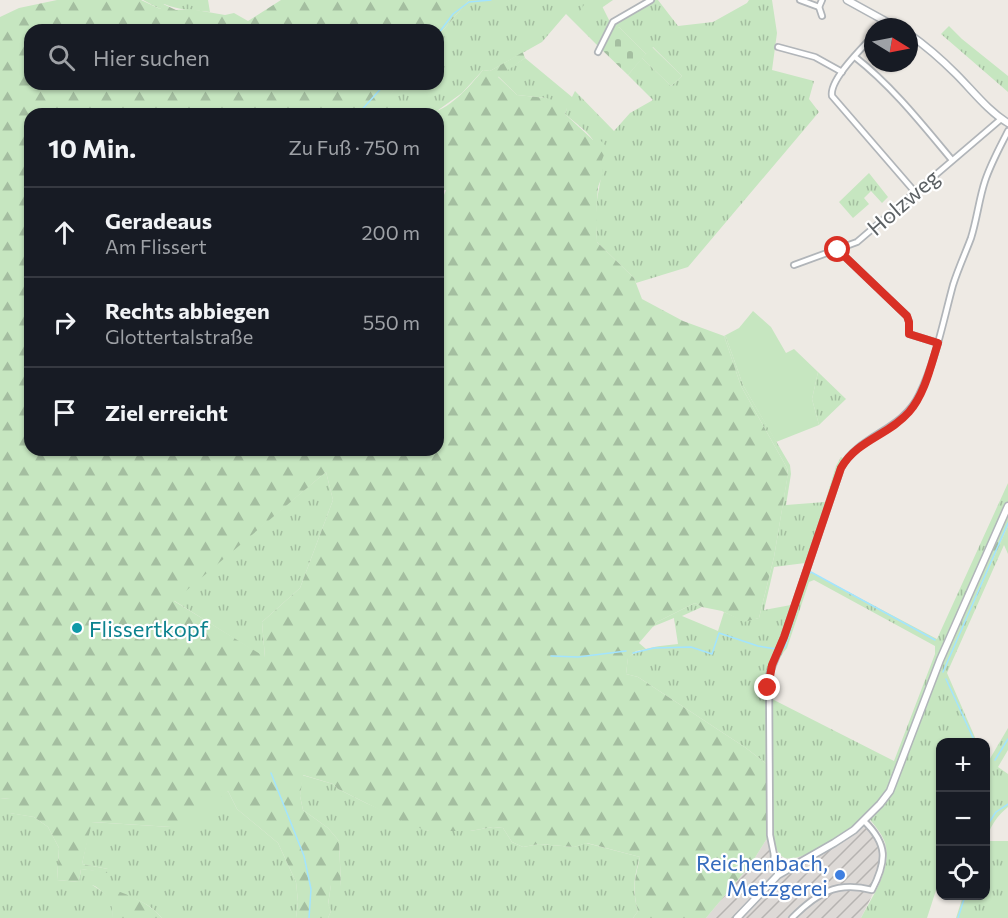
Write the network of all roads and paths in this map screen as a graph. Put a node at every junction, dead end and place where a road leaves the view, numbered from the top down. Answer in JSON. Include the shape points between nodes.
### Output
{"nodes":[{"id":1,"x":651,"y":0,"type":"edge"},
{"id":2,"x":800,"y":0,"type":"edge"},
{"id":3,"x":822,"y":0,"type":"edge"},
{"id":4,"x":847,"y":0,"type":"edge"},
{"id":5,"x":819,"y":7,"type":"junction"},
{"id":6,"x":822,"y":16,"type":"dead end"},
{"id":7,"x":880,"y":18,"type":"edge"},
{"id":8,"x":918,"y":40,"type":"edge"},
{"id":9,"x":864,"y":46,"type":"edge"},
{"id":10,"x":778,"y":47,"type":"dead end"},
{"id":11,"x":598,"y":52,"type":"dead end"},
{"id":12,"x":855,"y":57,"type":"junction"},
{"id":13,"x":842,"y":72,"type":"junction"},
{"id":14,"x":1001,"y":119,"type":"junction"},
{"id":15,"x":1008,"y":123,"type":"edge"},
{"id":16,"x":1008,"y":130,"type":"edge"},
{"id":17,"x":952,"y":160,"type":"junction"},
{"id":18,"x":915,"y":192,"type":"junction"},
{"id":19,"x":838,"y":250,"type":"junction"},
{"id":20,"x":794,"y":265,"type":"dead end"},
{"id":21,"x":938,"y":343,"type":"junction"},
{"id":22,"x":1008,"y":506,"type":"edge"},
{"id":23,"x":864,"y":821,"type":"junction"},
{"id":24,"x":773,"y":852,"type":"junction"},
{"id":25,"x":786,"y":869,"type":"junction"},
{"id":26,"x":778,"y":874,"type":"junction"},
{"id":27,"x":737,"y":918,"type":"edge"},
{"id":28,"x":792,"y":918,"type":"edge"}],
"edges":[{"from":1,"to":11,"type":"street","via":[[613,22]]},
{"from":2,"to":5,"type":"street"},
{"from":3,"to":5,"type":"street"},
{"from":4,"to":7,"type":"main road"},
{"from":5,"to":6,"type":"street"},
{"from":8,"to":14,"type":"main road"},
{"from":9,"to":12,"type":"street"},
{"from":10,"to":13,"type":"street","via":[[815,57]]},
{"from":12,"to":13,"type":"street"},
{"from":12,"to":17,"type":"street","via":[[873,71]]},
{"from":13,"to":18,"type":"street","via":[[832,86],[832,96]]},
{"from":14,"to":15,"type":"main road"},
{"from":14,"to":17,"type":"street","name":"Holzweg"},
{"from":16,"to":21,"type":"street","via":[[985,182]]},
{"from":17,"to":18,"type":"street","name":"Holzweg"},
{"from":18,"to":19,"type":"street","name":"Holzweg","via":[[857,242]]},
{"from":19,"to":20,"type":"street","name":"Holzweg"},
{"from":19,"to":21,"type":"street","via":[[907,316],[909,334]]},
{"from":21,"to":24,"type":"street","via":[[910,411],[860,445],[841,468],[772,665],[768,688]]},
{"from":22,"to":23,"type":"main road","via":[[940,660],[897,776]]},
{"from":23,"to":25,"type":"main road","via":[[834,843]]},
{"from":23,"to":28,"type":"street","via":[[883,848],[878,880],[872,890],[855,886],[829,891],[808,902]]},
{"from":24,"to":25,"type":"street"},
{"from":24,"to":26,"type":"street"},
{"from":25,"to":26,"type":"main road"},
{"from":26,"to":27,"type":"main road"}]}
